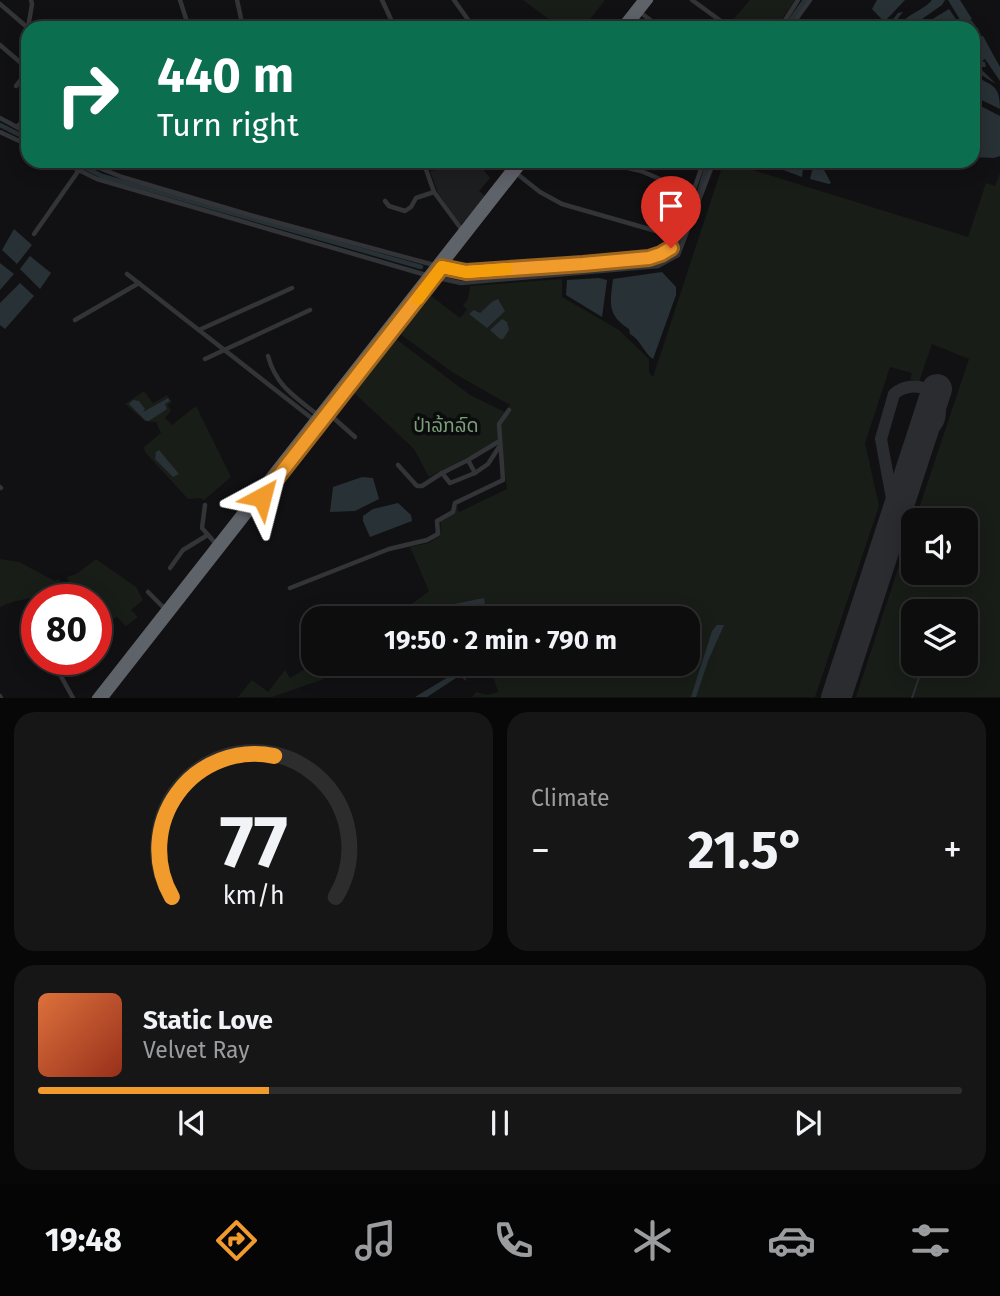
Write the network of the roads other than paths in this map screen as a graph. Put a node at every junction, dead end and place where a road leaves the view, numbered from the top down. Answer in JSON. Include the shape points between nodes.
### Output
{"nodes":[{"id":1,"x":31,"y":0,"type":"edge"},
{"id":2,"x":180,"y":0,"type":"edge"},
{"id":3,"x":237,"y":0,"type":"edge"},
{"id":4,"x":391,"y":0,"type":"edge"},
{"id":5,"x":454,"y":0,"type":"edge"},
{"id":6,"x":642,"y":0,"type":"edge"},
{"id":7,"x":649,"y":0,"type":"edge"},
{"id":8,"x":692,"y":0,"type":"edge"},
{"id":9,"x":798,"y":0,"type":"edge"},
{"id":10,"x":810,"y":0,"type":"edge"},
{"id":11,"x":383,"y":3,"type":"edge"},
{"id":12,"x":0,"y":4,"type":"edge"},
{"id":13,"x":640,"y":12,"type":"junction"},
{"id":14,"x":29,"y":21,"type":"edge"},
{"id":15,"x":187,"y":21,"type":"edge"},
{"id":16,"x":242,"y":21,"type":"edge"},
{"id":17,"x":392,"y":21,"type":"edge"},
{"id":18,"x":469,"y":21,"type":"edge"},
{"id":19,"x":626,"y":21,"type":"edge"},
{"id":20,"x":633,"y":21,"type":"edge"},
{"id":21,"x":652,"y":21,"type":"edge"},
{"id":22,"x":721,"y":21,"type":"edge"},
{"id":23,"x":784,"y":21,"type":"edge"},
{"id":24,"x":795,"y":21,"type":"edge"},
{"id":25,"x":21,"y":22,"type":"edge"},
{"id":26,"x":0,"y":45,"type":"edge"},
{"id":27,"x":21,"y":64,"type":"edge"},
{"id":28,"x":21,"y":79,"type":"edge"},
{"id":29,"x":16,"y":86,"type":"dead end"},
{"id":30,"x":0,"y":118,"type":"edge"},
{"id":31,"x":21,"y":123,"type":"edge"},
{"id":32,"x":17,"y":127,"type":"junction"},
{"id":33,"x":21,"y":129,"type":"edge"},
{"id":34,"x":0,"y":131,"type":"edge"},
{"id":35,"x":21,"y":142,"type":"edge"},
{"id":36,"x":75,"y":168,"type":"edge"},
{"id":37,"x":100,"y":168,"type":"edge"},
{"id":38,"x":426,"y":168,"type":"edge"},
{"id":39,"x":512,"y":168,"type":"edge"},
{"id":40,"x":520,"y":168,"type":"edge"},
{"id":41,"x":625,"y":168,"type":"edge"},
{"id":42,"x":702,"y":168,"type":"edge"},
{"id":43,"x":711,"y":168,"type":"edge"},
{"id":44,"x":79,"y":170,"type":"junction"},
{"id":45,"x":516,"y":173,"type":"junction"},
{"id":46,"x":434,"y":192,"type":"junction"},
{"id":47,"x":693,"y":193,"type":"junction"},
{"id":48,"x":385,"y":201,"type":"dead end"},
{"id":49,"x":463,"y":231,"type":"junction"},
{"id":50,"x":34,"y":234,"type":"dead end"},
{"id":51,"x":677,"y":237,"type":"junction"},
{"id":52,"x":439,"y":266,"type":"junction"},
{"id":53,"x":127,"y":274,"type":"dead end"},
{"id":54,"x":431,"y":277,"type":"junction"},
{"id":55,"x":139,"y":283,"type":"junction"},
{"id":56,"x":292,"y":288,"type":"dead end"},
{"id":57,"x":310,"y":310,"type":"dead end"},
{"id":58,"x":75,"y":320,"type":"dead end"},
{"id":59,"x":199,"y":330,"type":"junction"},
{"id":60,"x":224,"y":351,"type":"junction"},
{"id":61,"x":268,"y":356,"type":"dead end"},
{"id":62,"x":205,"y":359,"type":"dead end"},
{"id":63,"x":509,"y":410,"type":"dead end"},
{"id":64,"x":328,"y":413,"type":"junction"},
{"id":65,"x":316,"y":418,"type":"junction"},
{"id":66,"x":355,"y":437,"type":"dead end"},
{"id":67,"x":499,"y":444,"type":"junction"},
{"id":68,"x":468,"y":460,"type":"junction"},
{"id":69,"x":398,"y":465,"type":"dead end"},
{"id":70,"x":442,"y":473,"type":"junction"},
{"id":71,"x":475,"y":473,"type":"junction"},
{"id":72,"x":205,"y":505,"type":"dead end"},
{"id":73,"x":206,"y":536,"type":"junction"},
{"id":74,"x":216,"y":544,"type":"junction"},
{"id":75,"x":170,"y":568,"type":"dead end"},
{"id":76,"x":290,"y":588,"type":"dead end"},
{"id":77,"x":148,"y":592,"type":"dead end"},
{"id":78,"x":165,"y":610,"type":"junction"},
{"id":79,"x":60,"y":675,"type":"edge"},
{"id":80,"x":73,"y":698,"type":"edge"},
{"id":81,"x":96,"y":698,"type":"edge"},
{"id":82,"x":104,"y":698,"type":"edge"}],
"edges":[{"from":1,"to":14,"type":"street"},
{"from":2,"to":15,"type":"street"},
{"from":3,"to":16,"type":"street"},
{"from":4,"to":11,"type":"street"},
{"from":5,"to":18,"type":"street"},
{"from":6,"to":19,"type":"highway"},
{"from":7,"to":13,"type":"highway"},
{"from":8,"to":22,"type":"street"},
{"from":9,"to":23,"type":"street"},
{"from":10,"to":24,"type":"street"},
{"from":11,"to":17,"type":"street"},
{"from":12,"to":25,"type":"street"},
{"from":13,"to":20,"type":"highway"},
{"from":13,"to":21,"type":"street"},
{"from":26,"to":27,"type":"street"},
{"from":28,"to":29,"type":"street"},
{"from":30,"to":32,"type":"street"},
{"from":31,"to":32,"type":"street"},
{"from":32,"to":33,"type":"street"},
{"from":34,"to":35,"type":"street"},
{"from":36,"to":44,"type":"street"},
{"from":37,"to":52,"type":"street"},
{"from":38,"to":46,"type":"street"},
{"from":39,"to":49,"type":"highway"},
{"from":40,"to":45,"type":"highway"},
{"from":41,"to":47,"type":"street"},
{"from":42,"to":47,"type":"street"},
{"from":43,"to":54,"type":"street","via":[[678,255],[658,266],[461,283]]},
{"from":44,"to":50,"type":"street"},
{"from":44,"to":54,"type":"street"},
{"from":45,"to":51,"type":"street","via":[[562,204]]},
{"from":45,"to":52,"type":"highway"},
{"from":46,"to":48,"type":"street","via":[[416,198],[405,211]]},
{"from":46,"to":49,"type":"street"},
{"from":47,"to":51,"type":"street"},
{"from":49,"to":52,"type":"highway"},
{"from":51,"to":52,"type":"street","via":[[671,248],[649,258],[466,272]]},
{"from":52,"to":54,"type":"highway"},
{"from":53,"to":55,"type":"street"},
{"from":54,"to":64,"type":"highway"},
{"from":54,"to":65,"type":"highway"},
{"from":55,"to":58,"type":"street"},
{"from":55,"to":59,"type":"street"},
{"from":56,"to":59,"type":"street"},
{"from":57,"to":60,"type":"street"},
{"from":59,"to":60,"type":"street"},
{"from":60,"to":62,"type":"street"},
{"from":60,"to":65,"type":"street"},
{"from":61,"to":65,"type":"street","via":[[272,372],[284,388]]},
{"from":63,"to":67,"type":"street","via":[[499,424]]},
{"from":64,"to":66,"type":"street"},
{"from":64,"to":82,"type":"highway"},
{"from":65,"to":74,"type":"highway"},
{"from":67,"to":68,"type":"street"},
{"from":67,"to":71,"type":"street","via":[[488,464]]},
{"from":67,"to":76,"type":"street","via":[[503,480],[455,503],[453,512],[437,521],[436,536],[389,549]]},
{"from":68,"to":70,"type":"street"},
{"from":68,"to":71,"type":"street"},
{"from":69,"to":70,"type":"street","via":[[417,486]]},
{"from":70,"to":71,"type":"street","via":[[450,483]]},
{"from":72,"to":73,"type":"street","via":[[201,522]]},
{"from":73,"to":74,"type":"street"},
{"from":73,"to":75,"type":"street","via":[[183,550]]},
{"from":74,"to":78,"type":"highway"},
{"from":77,"to":78,"type":"street"},
{"from":78,"to":81,"type":"highway"},
{"from":79,"to":80,"type":"street"}]}
